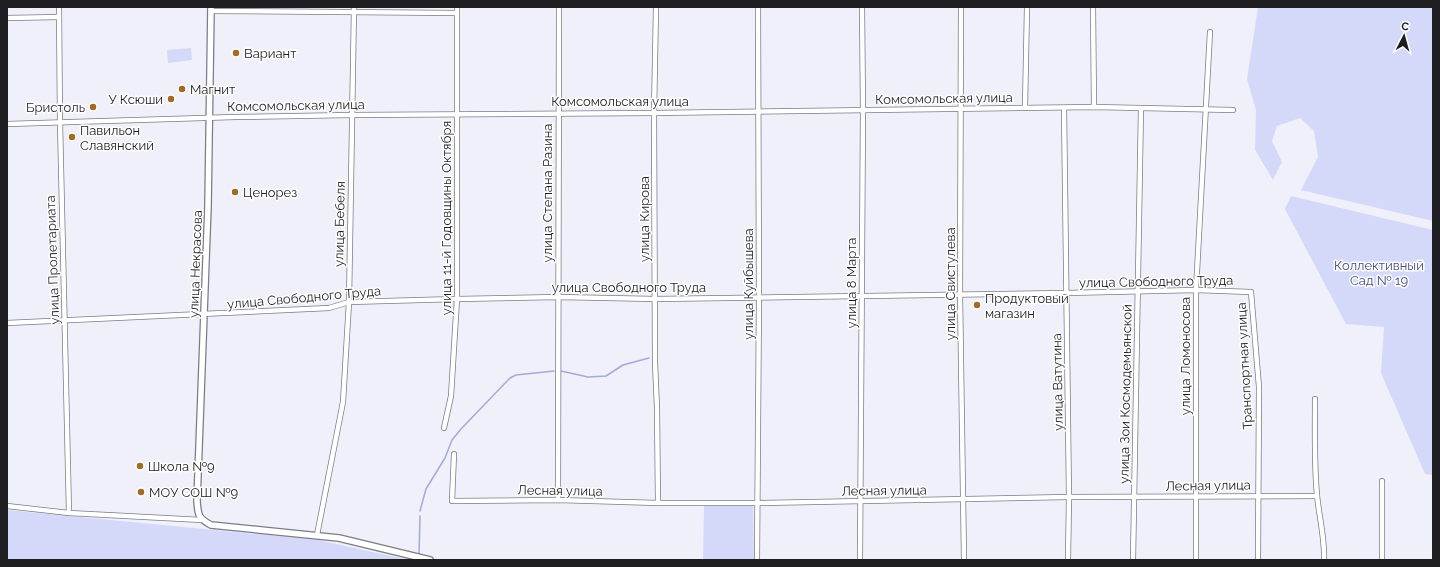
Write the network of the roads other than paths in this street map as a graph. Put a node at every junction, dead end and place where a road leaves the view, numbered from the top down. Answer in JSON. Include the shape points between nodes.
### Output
{"nodes":[{"id":1,"x":59,"y":7,"type":"edge"},
{"id":2,"x":457,"y":7,"type":"edge"},
{"id":3,"x":559,"y":7,"type":"edge"},
{"id":4,"x":656,"y":7,"type":"edge"},
{"id":5,"x":758,"y":7,"type":"edge"},
{"id":6,"x":862,"y":7,"type":"edge"},
{"id":7,"x":961,"y":7,"type":"edge"},
{"id":8,"x":1027,"y":7,"type":"edge"},
{"id":9,"x":1093,"y":7,"type":"edge"},
{"id":10,"x":211,"y":9,"type":"edge"},
{"id":11,"x":353,"y":10,"type":"edge"},
{"id":12,"x":457,"y":13,"type":"junction"},
{"id":13,"x":59,"y":17,"type":"junction"},
{"id":14,"x":7,"y":18,"type":"edge"},
{"id":15,"x":1210,"y":32,"type":"dead end"},
{"id":16,"x":1094,"y":107,"type":"junction"},
{"id":17,"x":1025,"y":108,"type":"junction"},
{"id":18,"x":1064,"y":108,"type":"junction"},
{"id":19,"x":1141,"y":108,"type":"junction"},
{"id":20,"x":961,"y":109,"type":"junction"},
{"id":21,"x":1205,"y":109,"type":"junction"},
{"id":22,"x":863,"y":110,"type":"junction"},
{"id":23,"x":1233,"y":110,"type":"dead end"},
{"id":24,"x":559,"y":112,"type":"junction"},
{"id":25,"x":758,"y":112,"type":"junction"},
{"id":26,"x":654,"y":113,"type":"junction"},
{"id":27,"x":457,"y":114,"type":"junction"},
{"id":28,"x":351,"y":115,"type":"junction"},
{"id":29,"x":209,"y":117,"type":"junction"},
{"id":30,"x":60,"y":122,"type":"junction"},
{"id":31,"x":7,"y":124,"type":"edge"},
{"id":32,"x":1196,"y":290,"type":"junction"},
{"id":33,"x":1137,"y":291,"type":"junction"},
{"id":34,"x":1251,"y":292,"type":"joint"},
{"id":35,"x":1066,"y":293,"type":"junction"},
{"id":36,"x":960,"y":294,"type":"junction"},
{"id":37,"x":862,"y":296,"type":"junction"},
{"id":38,"x":558,"y":297,"type":"junction"},
{"id":39,"x":759,"y":297,"type":"junction"},
{"id":40,"x":458,"y":299,"type":"junction"},
{"id":41,"x":655,"y":299,"type":"junction"},
{"id":42,"x":349,"y":302,"type":"junction"},
{"id":43,"x":204,"y":315,"type":"junction"},
{"id":44,"x":65,"y":321,"type":"junction"},
{"id":45,"x":7,"y":323,"type":"edge"},
{"id":46,"x":1315,"y":399,"type":"dead end"},
{"id":47,"x":444,"y":428,"type":"dead end"},
{"id":48,"x":454,"y":454,"type":"dead end"},
{"id":49,"x":1382,"y":481,"type":"dead end"},
{"id":50,"x":1257,"y":495,"type":"junction"},
{"id":51,"x":1196,"y":496,"type":"junction"},
{"id":52,"x":1317,"y":496,"type":"junction"},
{"id":53,"x":1070,"y":497,"type":"junction"},
{"id":54,"x":1135,"y":497,"type":"junction"},
{"id":55,"x":964,"y":499,"type":"junction"},
{"id":56,"x":558,"y":500,"type":"junction"},
{"id":57,"x":861,"y":501,"type":"junction"},
{"id":58,"x":757,"y":502,"type":"junction"},
{"id":59,"x":658,"y":503,"type":"junction"},
{"id":60,"x":7,"y":506,"type":"edge"},
{"id":61,"x":69,"y":513,"type":"junction"},
{"id":62,"x":202,"y":520,"type":"junction"},
{"id":63,"x":317,"y":535,"type":"junction"},
{"id":64,"x":430,"y":560,"type":"edge"},
{"id":65,"x":757,"y":560,"type":"edge"},
{"id":66,"x":860,"y":560,"type":"edge"},
{"id":67,"x":964,"y":560,"type":"edge"},
{"id":68,"x":1068,"y":560,"type":"edge"},
{"id":69,"x":1133,"y":560,"type":"edge"},
{"id":70,"x":1196,"y":560,"type":"edge"},
{"id":71,"x":1258,"y":560,"type":"edge"},
{"id":72,"x":1324,"y":560,"type":"edge"},
{"id":73,"x":1382,"y":560,"type":"edge"}],
"edges":[{"from":1,"to":13,"type":"street","name":"улица Пролетариата"},
{"from":2,"to":12,"type":"street","name":"улица 11-й Годовщины Октября"},
{"from":3,"to":24,"type":"street","name":"улица Степана Разина"},
{"from":4,"to":26,"type":"street","name":"улица Кирова"},
{"from":5,"to":25,"type":"street","name":"улица Куйбышева"},
{"from":6,"to":22,"type":"street","name":"улица 8 Марта"},
{"from":7,"to":20,"type":"street","name":"улица Свистулева"},
{"from":8,"to":17,"type":"street"},
{"from":9,"to":16,"type":"street"},
{"from":10,"to":11,"type":"street"},
{"from":10,"to":29,"type":"street","name":"улица Некрасова"},
{"from":11,"to":12,"type":"street"},
{"from":11,"to":28,"type":"street","name":"улица Бебеля"},
{"from":12,"to":27,"type":"street","name":"улица 11-й Годовщины Октября"},
{"from":13,"to":14,"type":"street"},
{"from":13,"to":30,"type":"street","name":"улица Пролетариата"},
{"from":15,"to":21,"type":"street","name":"улица Ломоносова"},
{"from":16,"to":18,"type":"street","name":"Комсомольская улица"},
{"from":16,"to":19,"type":"street","name":"Комсомольская улица"},
{"from":17,"to":18,"type":"street","name":"Комсомольская улица"},
{"from":17,"to":20,"type":"street","name":"Комсомольская улица"},
{"from":18,"to":35,"type":"street","name":"улица Ватутина"},
{"from":19,"to":21,"type":"street","name":"Комсомольская улица"},
{"from":19,"to":33,"type":"street","name":"улица Зои Космодемьянской"},
{"from":20,"to":22,"type":"street","name":"Комсомольская улица"},
{"from":20,"to":36,"type":"street","name":"улица Свистулева"},
{"from":21,"to":23,"type":"street","name":"Комсомольская улица"},
{"from":21,"to":32,"type":"street","name":"улица Ломоносова"},
{"from":22,"to":25,"type":"street","name":"Комсомольская улица"},
{"from":22,"to":37,"type":"street","name":"улица 8 Марта"},
{"from":24,"to":26,"type":"street","name":"Комсомольская улица"},
{"from":24,"to":27,"type":"street","name":"Комсомольская улица"},
{"from":24,"to":38,"type":"street","name":"улица Степана Разина"},
{"from":25,"to":26,"type":"street","name":"Комсомольская улица"},
{"from":25,"to":39,"type":"street","name":"улица Куйбышева"},
{"from":26,"to":41,"type":"street","name":"улица Кирова"},
{"from":27,"to":28,"type":"street","name":"Комсомольская улица"},
{"from":27,"to":40,"type":"street","name":"улица 11-й Годовщины Октября"},
{"from":28,"to":29,"type":"street","name":"Комсомольская улица"},
{"from":28,"to":42,"type":"street","name":"улица Бебеля"},
{"from":29,"to":30,"type":"street","name":"Комсомольская улица"},
{"from":29,"to":43,"type":"street","name":"улица Некрасова"},
{"from":30,"to":31,"type":"street","name":"Комсомольская улица"},
{"from":30,"to":44,"type":"street","name":"улица Пролетариата"},
{"from":32,"to":33,"type":"street","name":"улица Свободного Труда"},
{"from":32,"to":34,"type":"street","name":"улица Свободного Труда"},
{"from":32,"to":51,"type":"street","name":"улица Ломоносова"},
{"from":33,"to":35,"type":"street","name":"улица Свободного Труда"},
{"from":33,"to":54,"type":"street","name":"улица Зои Космодемьянской"},
{"from":34,"to":50,"type":"street","name":"Транспортная улица","via":[[1259,387]]},
{"from":35,"to":36,"type":"street","name":"улица Свободного Труда"},
{"from":35,"to":53,"type":"street","name":"улица Ватутина"},
{"from":36,"to":37,"type":"street","name":"улица Свободного Труда"},
{"from":36,"to":55,"type":"street","name":"улица Свистулева"},
{"from":37,"to":39,"type":"street","name":"улица Свободного Труда"},
{"from":37,"to":57,"type":"street","name":"улица 8 Марта"},
{"from":38,"to":40,"type":"street","name":"улица Свободного Труда"},
{"from":38,"to":41,"type":"street","name":"улица Свободного Труда"},
{"from":38,"to":56,"type":"street","name":"улица Степана Разина"},
{"from":39,"to":41,"type":"street","name":"улица Свободного Труда"},
{"from":39,"to":58,"type":"street","name":"улица Куйбышева"},
{"from":40,"to":42,"type":"street","name":"улица Свободного Труда"},
{"from":40,"to":47,"type":"street","name":"улица 11-й Годовщины Октября","via":[[451,396]]},
{"from":41,"to":59,"type":"street","name":"улица Кирова"},
{"from":42,"to":43,"type":"street","name":"улица Свободного Труда","via":[[329,308]]},
{"from":42,"to":63,"type":"street","name":"улица Бебеля","via":[[343,402]]},
{"from":43,"to":44,"type":"street","name":"улица Свободного Труда"},
{"from":43,"to":62,"type":"street","name":"улица Некрасова","via":[[197,501]]},
{"from":44,"to":45,"type":"street","name":"улица Свободного Труда"},
{"from":44,"to":61,"type":"street","name":"улица Пролетариата"},
{"from":46,"to":52,"type":"street","via":[[1314,448]]},
{"from":48,"to":56,"type":"street","name":"Лесная улица","via":[[452,501]]},
{"from":49,"to":73,"type":"street"},
{"from":50,"to":51,"type":"street","name":"Лесная улица"},
{"from":50,"to":52,"type":"street","name":"Лесная улица"},
{"from":50,"to":71,"type":"street","name":"Транспортная улица"},
{"from":51,"to":54,"type":"street","name":"Лесная улица"},
{"from":51,"to":70,"type":"street","name":"улица Ломоносова"},
{"from":52,"to":72,"type":"street"},
{"from":53,"to":54,"type":"street","name":"Лесная улица"},
{"from":53,"to":55,"type":"street","name":"Лесная улица"},
{"from":53,"to":68,"type":"street","name":"улица Ватутина"},
{"from":54,"to":69,"type":"street","name":"улица Зои Космодемьянской"},
{"from":55,"to":57,"type":"street","name":"Лесная улица"},
{"from":55,"to":67,"type":"street","name":"улица Свистулева"},
{"from":56,"to":59,"type":"street","name":"Лесная улица"},
{"from":57,"to":58,"type":"street","name":"Лесная улица"},
{"from":57,"to":66,"type":"street","name":"улица 8 Марта"},
{"from":58,"to":59,"type":"street","name":"Лесная улица"},
{"from":58,"to":65,"type":"street","name":"улица Куйбышева"},
{"from":60,"to":61,"type":"street"},
{"from":61,"to":62,"type":"street"},
{"from":62,"to":63,"type":"street","via":[[211,525]]},
{"from":63,"to":64,"type":"street"}]}
